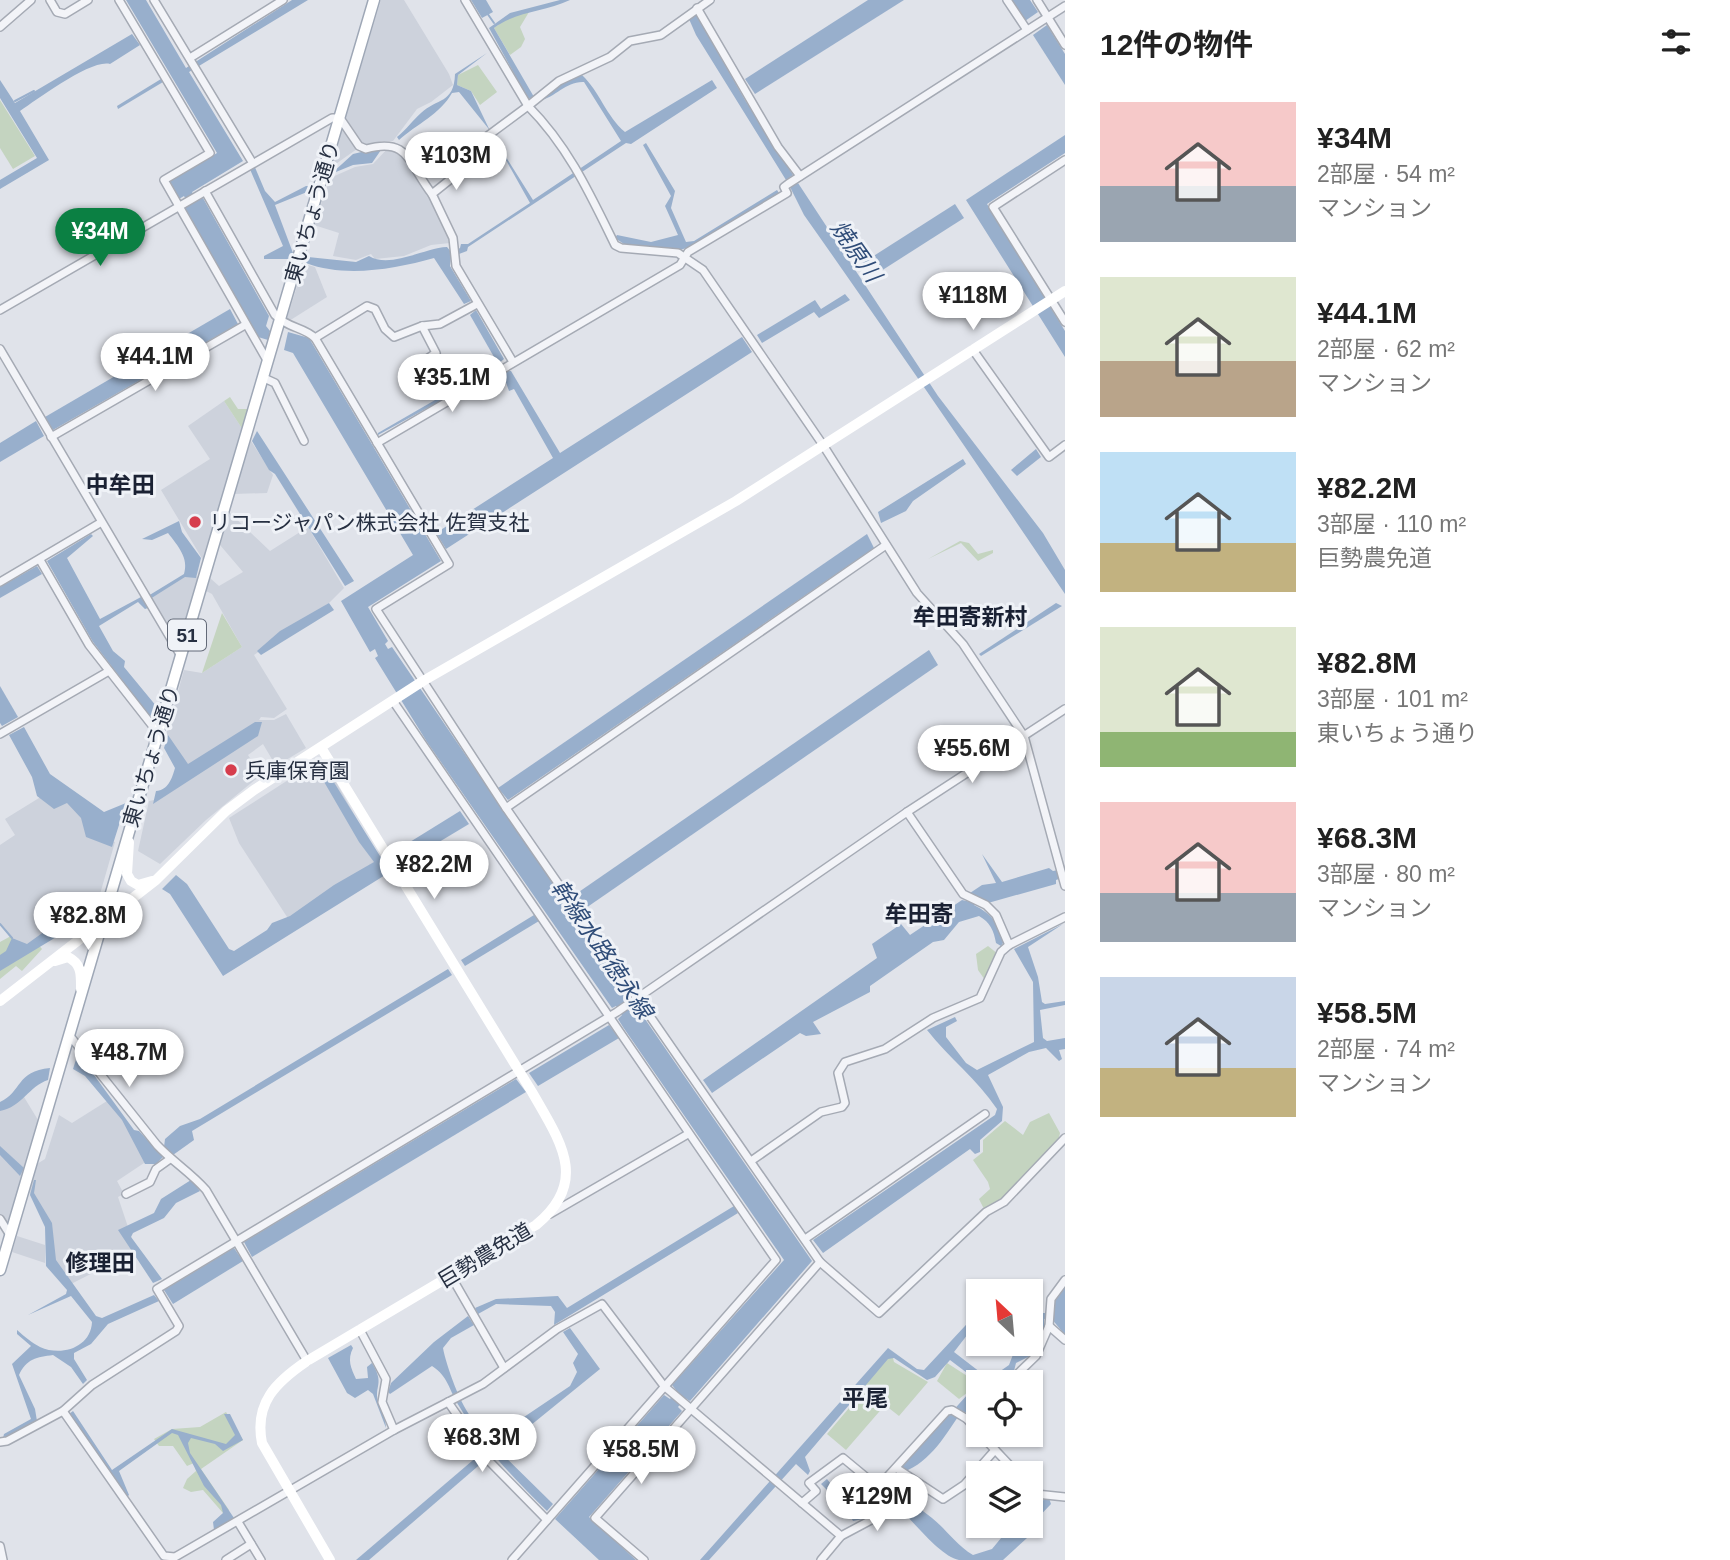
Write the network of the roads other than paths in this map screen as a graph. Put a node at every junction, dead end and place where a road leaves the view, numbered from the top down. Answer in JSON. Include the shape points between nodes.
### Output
{"nodes":[{"id":1,"x":50,"y":0,"type":"edge"},
{"id":2,"x":89,"y":0,"type":"edge"},
{"id":3,"x":119,"y":0,"type":"edge"},
{"id":4,"x":154,"y":0,"type":"edge"},
{"id":5,"x":283,"y":0,"type":"edge"},
{"id":6,"x":374,"y":0,"type":"edge"},
{"id":7,"x":465,"y":0,"type":"edge"},
{"id":8,"x":710,"y":0,"type":"edge"},
{"id":9,"x":1007,"y":0,"type":"edge"},
{"id":10,"x":1037,"y":0,"type":"edge"},
{"id":11,"x":26,"y":2,"type":"edge"},
{"id":12,"x":1065,"y":6,"type":"edge"},
{"id":13,"x":697,"y":8,"type":"junction"},
{"id":14,"x":1047,"y":18,"type":"junction"},
{"id":15,"x":0,"y":27,"type":"edge"},
{"id":16,"x":1028,"y":30,"type":"junction"},
{"id":17,"x":1065,"y":45,"type":"edge"},
{"id":18,"x":193,"y":63,"type":"junction"},
{"id":19,"x":530,"y":105,"type":"junction"},
{"id":20,"x":340,"y":118,"type":"junction"},
{"id":21,"x":1065,"y":160,"type":"edge"},
{"id":22,"x":252,"y":162,"type":"junction"},
{"id":23,"x":799,"y":177,"type":"junction"},
{"id":24,"x":201,"y":193,"type":"junction"},
{"id":25,"x":432,"y":194,"type":"junction"},
{"id":26,"x":182,"y":204,"type":"junction"},
{"id":27,"x":685,"y":257,"type":"junction"},
{"id":28,"x":1065,"y":290,"type":"edge"},
{"id":29,"x":1051,"y":300,"type":"junction"},
{"id":30,"x":477,"y":304,"type":"junction"},
{"id":31,"x":0,"y":310,"type":"edge"},
{"id":32,"x":281,"y":321,"type":"junction"},
{"id":33,"x":1065,"y":322,"type":"edge"},
{"id":34,"x":245,"y":325,"type":"junction"},
{"id":35,"x":422,"y":326,"type":"junction"},
{"id":36,"x":315,"y":338,"type":"junction"},
{"id":37,"x":0,"y":348,"type":"edge"},
{"id":38,"x":973,"y":350,"type":"junction"},
{"id":39,"x":513,"y":362,"type":"junction"},
{"id":40,"x":268,"y":363,"type":"junction"},
{"id":41,"x":264,"y":378,"type":"junction"},
{"id":42,"x":449,"y":400,"type":"junction"},
{"id":43,"x":51,"y":438,"type":"junction"},
{"id":44,"x":304,"y":441,"type":"dead end"},
{"id":45,"x":377,"y":443,"type":"junction"},
{"id":46,"x":823,"y":445,"type":"junction"},
{"id":47,"x":1065,"y":445,"type":"edge"},
{"id":48,"x":100,"y":523,"type":"junction"},
{"id":49,"x":886,"y":545,"type":"junction"},
{"id":50,"x":40,"y":560,"type":"junction"},
{"id":51,"x":0,"y":583,"type":"edge"},
{"id":52,"x":181,"y":657,"type":"junction"},
{"id":53,"x":109,"y":671,"type":"junction"},
{"id":54,"x":423,"y":681,"type":"junction"},
{"id":55,"x":393,"y":701,"type":"junction"},
{"id":56,"x":1065,"y":709,"type":"edge"},
{"id":57,"x":158,"y":733,"type":"junction"},
{"id":58,"x":0,"y":734,"type":"edge"},
{"id":59,"x":1024,"y":736,"type":"junction"},
{"id":60,"x":322,"y":749,"type":"junction"},
{"id":61,"x":506,"y":808,"type":"junction"},
{"id":62,"x":907,"y":812,"type":"junction"},
{"id":63,"x":129,"y":831,"type":"junction"},
{"id":64,"x":156,"y":880,"type":"junction"},
{"id":65,"x":1064,"y":884,"type":"edge"},
{"id":66,"x":1065,"y":917,"type":"edge"},
{"id":67,"x":103,"y":920,"type":"junction"},
{"id":68,"x":1009,"y":945,"type":"junction"},
{"id":69,"x":50,"y":962,"type":"junction"},
{"id":70,"x":82,"y":996,"type":"junction"},
{"id":71,"x":634,"y":1000,"type":"junction"},
{"id":72,"x":0,"y":1001,"type":"edge"},
{"id":73,"x":614,"y":1014,"type":"junction"},
{"id":74,"x":71,"y":1036,"type":"junction"},
{"id":75,"x":519,"y":1070,"type":"junction"},
{"id":76,"x":985,"y":1114,"type":"dead end"},
{"id":77,"x":688,"y":1134,"type":"junction"},
{"id":78,"x":1065,"y":1138,"type":"edge"},
{"id":79,"x":170,"y":1159,"type":"junction"},
{"id":80,"x":751,"y":1161,"type":"junction"},
{"id":81,"x":126,"y":1194,"type":"dead end"},
{"id":82,"x":549,"y":1214,"type":"junction"},
{"id":83,"x":0,"y":1219,"type":"edge"},
{"id":84,"x":10,"y":1236,"type":"junction"},
{"id":85,"x":805,"y":1239,"type":"junction"},
{"id":86,"x":236,"y":1240,"type":"junction"},
{"id":87,"x":820,"y":1262,"type":"junction"},
{"id":88,"x":0,"y":1270,"type":"edge"},
{"id":89,"x":451,"y":1276,"type":"junction"},
{"id":90,"x":1065,"y":1280,"type":"edge"},
{"id":91,"x":1048,"y":1319,"type":"junction"},
{"id":92,"x":360,"y":1330,"type":"junction"},
{"id":93,"x":1065,"y":1340,"type":"edge"},
{"id":94,"x":307,"y":1361,"type":"junction"},
{"id":95,"x":504,"y":1368,"type":"junction"},
{"id":96,"x":1021,"y":1370,"type":"edge"},
{"id":97,"x":666,"y":1388,"type":"junction"},
{"id":98,"x":450,"y":1401,"type":"junction"},
{"id":99,"x":687,"y":1407,"type":"junction"},
{"id":100,"x":62,"y":1411,"type":"junction"},
{"id":101,"x":964,"y":1417,"type":"joint"},
{"id":102,"x":966,"y":1419,"type":"edge"},
{"id":103,"x":394,"y":1430,"type":"junction"},
{"id":104,"x":0,"y":1441,"type":"edge"},
{"id":105,"x":992,"y":1447,"type":"edge"},
{"id":106,"x":995,"y":1450,"type":"junction"},
{"id":107,"x":1006,"y":1461,"type":"edge"},
{"id":108,"x":896,"y":1468,"type":"junction"},
{"id":109,"x":878,"y":1489,"type":"junction"},
{"id":110,"x":288,"y":1491,"type":"junction"},
{"id":111,"x":1043,"y":1495,"type":"edge"},
{"id":112,"x":1065,"y":1497,"type":"edge"},
{"id":113,"x":802,"y":1503,"type":"junction"},
{"id":114,"x":547,"y":1520,"type":"junction"},
{"id":115,"x":238,"y":1522,"type":"junction"},
{"id":116,"x":841,"y":1536,"type":"junction"},
{"id":117,"x":251,"y":1544,"type":"junction"},
{"id":118,"x":0,"y":1546,"type":"edge"},
{"id":119,"x":160,"y":1558,"type":"edge"},
{"id":120,"x":3,"y":1560,"type":"edge"},
{"id":121,"x":226,"y":1560,"type":"edge"},
{"id":122,"x":261,"y":1560,"type":"edge"},
{"id":123,"x":330,"y":1560,"type":"edge"},
{"id":124,"x":512,"y":1560,"type":"edge"},
{"id":125,"x":644,"y":1560,"type":"edge"},
{"id":126,"x":821,"y":1560,"type":"edge"}],
"edges":[{"from":1,"to":2,"type":"street","via":[[57,12],[65,14]]},
{"from":3,"to":26,"type":"street","via":[[210,153],[164,180]]},
{"from":4,"to":18,"type":"street"},
{"from":5,"to":18,"type":"street"},
{"from":6,"to":20,"type":"main road","name":"東いちょう通り","number":"51"},
{"from":7,"to":19,"type":"street"},
{"from":8,"to":13,"type":"street"},
{"from":9,"to":16,"type":"street"},
{"from":10,"to":14,"type":"street"},
{"from":11,"to":15,"type":"street"},
{"from":12,"to":14,"type":"street"},
{"from":13,"to":19,"type":"street","via":[[661,35],[630,41],[610,57],[559,81]]},
{"from":13,"to":23,"type":"street"},
{"from":14,"to":16,"type":"street"},
{"from":14,"to":17,"type":"street"},
{"from":16,"to":23,"type":"street"},
{"from":18,"to":22,"type":"street"},
{"from":19,"to":25,"type":"street","via":[[470,149],[452,178]]},
{"from":19,"to":27,"type":"street","via":[[577,168],[615,245]]},
{"from":20,"to":22,"type":"street","via":[[332,118]]},
{"from":20,"to":25,"type":"street","via":[[359,146],[390,144],[400,148]]},
{"from":20,"to":32,"type":"main road","name":"東いちょう通り","number":"51"},
{"from":21,"to":29,"type":"street","via":[[993,207]]},
{"from":22,"to":24,"type":"street"},
{"from":23,"to":27,"type":"street","via":[[784,187],[787,193]]},
{"from":24,"to":26,"type":"street"},
{"from":24,"to":32,"type":"street"},
{"from":25,"to":30,"type":"street","via":[[453,238],[456,266]]},
{"from":26,"to":31,"type":"street"},
{"from":26,"to":34,"type":"street"},
{"from":27,"to":39,"type":"street","via":[[680,265]]},
{"from":27,"to":46,"type":"street","via":[[703,270]]},
{"from":28,"to":29,"type":"street"},
{"from":29,"to":33,"type":"street"},
{"from":29,"to":38,"type":"street"},
{"from":30,"to":35,"type":"street","via":[[440,324]]},
{"from":30,"to":39,"type":"street"},
{"from":32,"to":36,"type":"street"},
{"from":32,"to":40,"type":"main road","name":"東いちょう通り","number":"51"},
{"from":34,"to":40,"type":"street"},
{"from":34,"to":43,"type":"street"},
{"from":35,"to":36,"type":"street","via":[[390,336],[375,309],[368,306]]},
{"from":35,"to":42,"type":"street","via":[[436,353],[424,361]]},
{"from":36,"to":45,"type":"street"},
{"from":37,"to":43,"type":"street"},
{"from":38,"to":46,"type":"street"},
{"from":38,"to":47,"type":"street","via":[[1049,457]]},
{"from":39,"to":42,"type":"street"},
{"from":40,"to":41,"type":"main road","name":"東いちょう通り","number":"51"},
{"from":41,"to":44,"type":"street","via":[[275,383]]},
{"from":41,"to":52,"type":"main road","name":"東いちょう通り","number":"51"},
{"from":42,"to":45,"type":"street"},
{"from":43,"to":48,"type":"street"},
{"from":45,"to":54,"type":"street","via":[[449,564],[376,609]]},
{"from":46,"to":49,"type":"street"},
{"from":46,"to":54,"type":"street","via":[[736,501]]},
{"from":48,"to":50,"type":"street"},
{"from":48,"to":52,"type":"street"},
{"from":49,"to":59,"type":"street","via":[[917,593],[964,644]]},
{"from":49,"to":61,"type":"street"},
{"from":50,"to":51,"type":"street"},
{"from":50,"to":53,"type":"street"},
{"from":52,"to":57,"type":"main road","name":"東いちょう通り","number":"51"},
{"from":53,"to":57,"type":"street"},
{"from":53,"to":58,"type":"street"},
{"from":54,"to":55,"type":"street"},
{"from":54,"to":61,"type":"street"},
{"from":55,"to":60,"type":"street"},
{"from":55,"to":73,"type":"street"},
{"from":56,"to":59,"type":"street"},
{"from":57,"to":63,"type":"main road","name":"東いちょう通り","number":"51"},
{"from":59,"to":62,"type":"street"},
{"from":59,"to":65,"type":"street"},
{"from":60,"to":64,"type":"street","via":[[226,811]]},
{"from":60,"to":75,"type":"street","name":"巨勢農免道"},
{"from":61,"to":71,"type":"street"},
{"from":62,"to":68,"type":"street","via":[[963,894],[996,915]]},
{"from":62,"to":71,"type":"street"},
{"from":63,"to":64,"type":"street","via":[[127,874],[138,884]]},
{"from":63,"to":67,"type":"main road","name":"東いちょう通り","number":"51"},
{"from":64,"to":67,"type":"street"},
{"from":66,"to":68,"type":"street"},
{"from":67,"to":69,"type":"street"},
{"from":67,"to":70,"type":"main road","name":"東いちょう通り","number":"51"},
{"from":68,"to":80,"type":"street","via":[[1001,952],[980,998],[933,1018],[885,1049],[845,1062],[838,1073],[845,1102],[842,1107],[821,1112]]},
{"from":69,"to":70,"type":"street","via":[[68,957],[76,961],[81,969]]},
{"from":69,"to":72,"type":"street"},
{"from":70,"to":74,"type":"main road","name":"東いちょう通り","number":"51"},
{"from":71,"to":73,"type":"street"},
{"from":71,"to":80,"type":"street"},
{"from":73,"to":75,"type":"street"},
{"from":73,"to":77,"type":"street"},
{"from":74,"to":79,"type":"street"},
{"from":74,"to":84,"type":"main road","name":"東いちょう通り","number":"51"},
{"from":75,"to":82,"type":"street","name":"巨勢農免道","via":[[566,1160],[567,1179]]},
{"from":75,"to":86,"type":"street"},
{"from":76,"to":85,"type":"street"},
{"from":77,"to":82,"type":"street"},
{"from":77,"to":97,"type":"street","via":[[776,1260]]},
{"from":78,"to":87,"type":"street","via":[[1004,1202],[986,1213],[879,1313]]},
{"from":79,"to":81,"type":"street","via":[[156,1169],[150,1182]]},
{"from":79,"to":86,"type":"street","via":[[187,1168],[206,1191]]},
{"from":80,"to":85,"type":"street"},
{"from":82,"to":89,"type":"street","name":"巨勢農免道"},
{"from":83,"to":84,"type":"street"},
{"from":84,"to":88,"type":"main road","name":"東いちょう通り","number":"51"},
{"from":85,"to":87,"type":"street"},
{"from":86,"to":94,"type":"street"},
{"from":86,"to":100,"type":"street","via":[[156,1289],[178,1326],[176,1331],[92,1385]]},
{"from":87,"to":99,"type":"street"},
{"from":89,"to":92,"type":"street","name":"巨勢農免道"},
{"from":89,"to":95,"type":"street"},
{"from":90,"to":91,"type":"street","via":[[1051,1299]]},
{"from":91,"to":93,"type":"street"},
{"from":91,"to":96,"type":"street","via":[[1036,1356]]},
{"from":92,"to":94,"type":"street","name":"巨勢農免道"},
{"from":92,"to":103,"type":"street","via":[[386,1379],[383,1402]]},
{"from":94,"to":110,"type":"street","name":"巨勢農免道","via":[[279,1379],[265,1398],[259,1422],[262,1443]]},
{"from":95,"to":97,"type":"street","via":[[557,1329],[602,1304]]},
{"from":95,"to":98,"type":"street"},
{"from":97,"to":99,"type":"street"},
{"from":97,"to":114,"type":"street"},
{"from":98,"to":103,"type":"street"},
{"from":98,"to":114,"type":"street","via":[[490,1462]]},
{"from":99,"to":113,"type":"street"},
{"from":99,"to":125,"type":"street","via":[[595,1518]]},
{"from":100,"to":104,"type":"street"},
{"from":100,"to":119,"type":"street"},
{"from":101,"to":102,"type":"street"},
{"from":101,"to":108,"type":"street","via":[[947,1411]]},
{"from":103,"to":110,"type":"street"},
{"from":105,"to":106,"type":"street"},
{"from":106,"to":107,"type":"street"},
{"from":106,"to":108,"type":"street","via":[[964,1485],[943,1499]]},
{"from":108,"to":109,"type":"street"},
{"from":109,"to":113,"type":"street","via":[[843,1458],[809,1483],[816,1491]]},
{"from":109,"to":116,"type":"street","via":[[882,1500],[871,1520]]},
{"from":110,"to":115,"type":"street"},
{"from":110,"to":123,"type":"street","name":"巨勢農免道"},
{"from":111,"to":112,"type":"street"},
{"from":113,"to":116,"type":"street"},
{"from":114,"to":124,"type":"street"},
{"from":115,"to":117,"type":"street"},
{"from":115,"to":119,"type":"street","via":[[174,1557]]},
{"from":116,"to":126,"type":"street"},
{"from":117,"to":121,"type":"street"},
{"from":117,"to":122,"type":"street"},
{"from":118,"to":120,"type":"street"}]}
